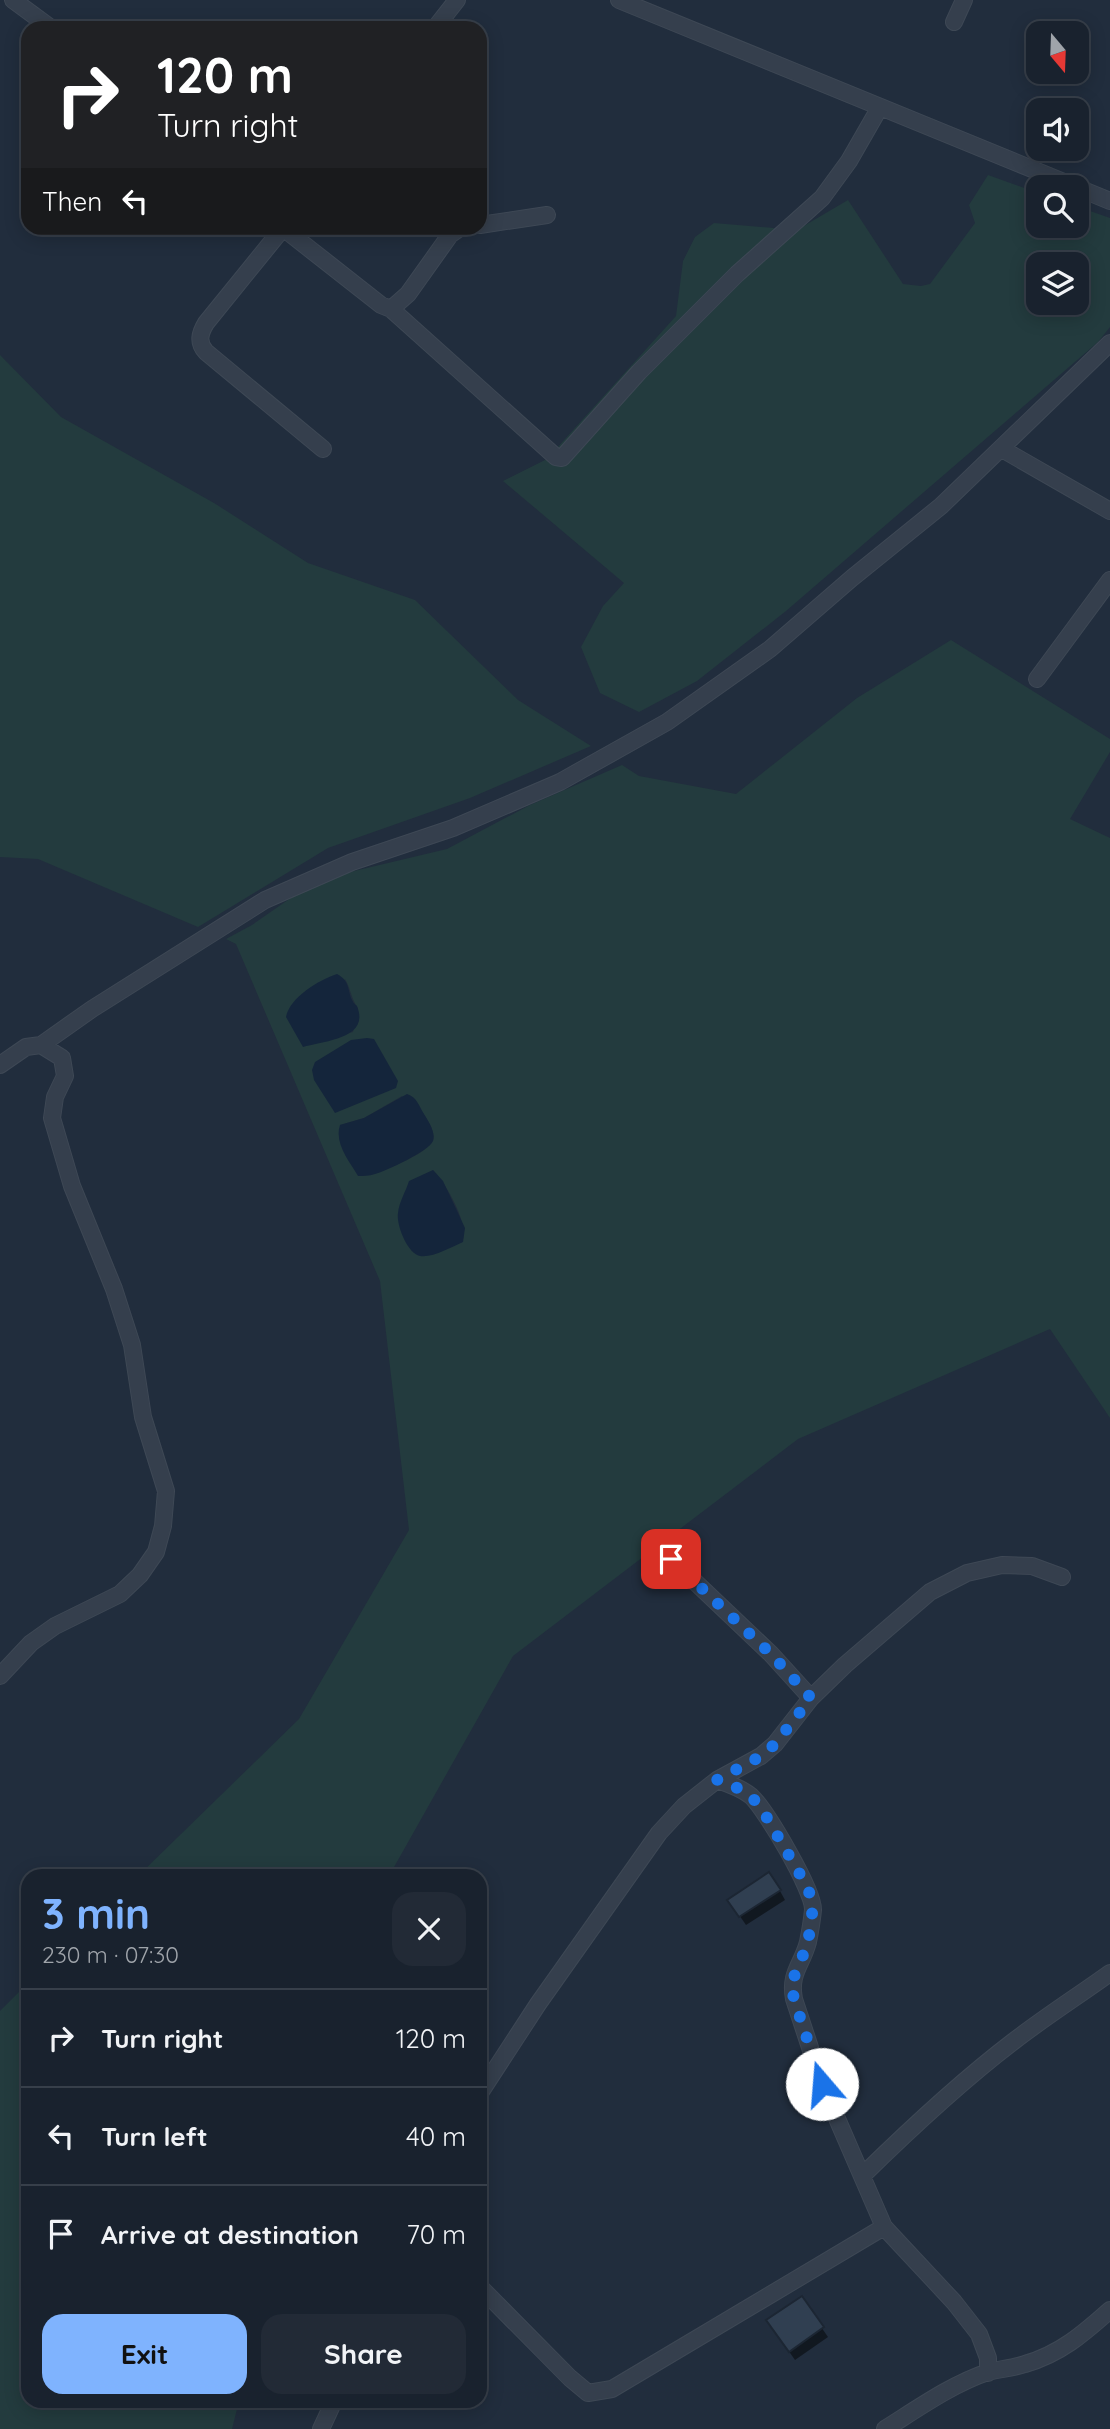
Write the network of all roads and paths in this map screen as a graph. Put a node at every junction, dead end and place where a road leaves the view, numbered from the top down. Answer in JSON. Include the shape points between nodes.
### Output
{"nodes":[{"id":1,"x":13,"y":0,"type":"edge"},
{"id":2,"x":457,"y":0,"type":"edge"},
{"id":3,"x":619,"y":0,"type":"edge"},
{"id":4,"x":964,"y":0,"type":"edge"},
{"id":5,"x":42,"y":21,"type":"edge"},
{"id":6,"x":440,"y":21,"type":"edge"},
{"id":7,"x":954,"y":22,"type":"dead end"},
{"id":8,"x":880,"y":107,"type":"junction"},
{"id":9,"x":1047,"y":175,"type":"edge"},
{"id":10,"x":1089,"y":192,"type":"edge"},
{"id":11,"x":1110,"y":201,"type":"edge"},
{"id":12,"x":547,"y":215,"type":"dead end"},
{"id":13,"x":487,"y":224,"type":"edge"},
{"id":14,"x":277,"y":235,"type":"edge"},
{"id":15,"x":292,"y":235,"type":"edge"},
{"id":16,"x":450,"y":235,"type":"edge"},
{"id":17,"x":391,"y":309,"type":"junction"},
{"id":18,"x":1110,"y":343,"type":"edge"},
{"id":19,"x":323,"y":449,"type":"dead end"},
{"id":20,"x":1002,"y":449,"type":"junction"},
{"id":21,"x":1110,"y":511,"type":"edge"},
{"id":22,"x":1110,"y":580,"type":"edge"},
{"id":23,"x":1037,"y":679,"type":"dead end"},
{"id":24,"x":41,"y":1045,"type":"junction"},
{"id":25,"x":0,"y":1065,"type":"edge"},
{"id":26,"x":671,"y":1559,"type":"dead end"},
{"id":27,"x":1062,"y":1577,"type":"dead end"},
{"id":28,"x":0,"y":1676,"type":"edge"},
{"id":29,"x":811,"y":1698,"type":"junction"},
{"id":30,"x":717,"y":1780,"type":"junction"},
{"id":31,"x":1110,"y":1973,"type":"edge"},
{"id":32,"x":487,"y":2082,"type":"edge"},
{"id":33,"x":862,"y":2176,"type":"junction"},
{"id":34,"x":884,"y":2227,"type":"junction"},
{"id":35,"x":487,"y":2294,"type":"edge"},
{"id":36,"x":1110,"y":2310,"type":"edge"},
{"id":37,"x":988,"y":2373,"type":"junction"},
{"id":38,"x":331,"y":2408,"type":"edge"},
{"id":39,"x":321,"y":2429,"type":"edge"},
{"id":40,"x":885,"y":2429,"type":"edge"}],
"edges":[{"from":1,"to":5,"type":"street"},
{"from":2,"to":6,"type":"street"},
{"from":3,"to":8,"type":"street"},
{"from":4,"to":7,"type":"street"},
{"from":8,"to":9,"type":"street"},
{"from":8,"to":17,"type":"street","via":[[822,198],[737,274],[562,458]]},
{"from":10,"to":11,"type":"street"},
{"from":12,"to":13,"type":"street"},
{"from":14,"to":19,"type":"street","via":[[206,323],[200,343]]},
{"from":15,"to":17,"type":"street"},
{"from":16,"to":17,"type":"street","via":[[408,294]]},
{"from":18,"to":20,"type":"street"},
{"from":20,"to":21,"type":"street"},
{"from":20,"to":24,"type":"street","via":[[770,649],[667,722],[560,782],[265,900]]},
{"from":22,"to":23,"type":"street"},
{"from":24,"to":25,"type":"street","via":[[26,1047]]},
{"from":24,"to":28,"type":"street","via":[[62,1058],[65,1076],[52,1118],[72,1186],[124,1317],[143,1417],[166,1491],[156,1552],[140,1575],[120,1594],[55,1626]]},
{"from":26,"to":29,"type":"street"},
{"from":27,"to":29,"type":"street","via":[[1032,1566],[1002,1565],[967,1573],[930,1592],[902,1614]]},
{"from":29,"to":30,"type":"street","via":[[775,1744]]},
{"from":30,"to":32,"type":"street","via":[[659,1833]]},
{"from":30,"to":33,"type":"street","via":[[752,1797],[808,1888],[813,1907],[808,1943],[791,1984],[822,2084]]},
{"from":31,"to":33,"type":"street","via":[[974,2073]]},
{"from":33,"to":34,"type":"street"},
{"from":34,"to":35,"type":"street","via":[[612,2389],[588,2393]]},
{"from":34,"to":37,"type":"street","via":[[979,2334]]},
{"from":36,"to":37,"type":"street","via":[[1075,2342],[1054,2354]]},
{"from":37,"to":40,"type":"street"},
{"from":38,"to":39,"type":"street"}]}
